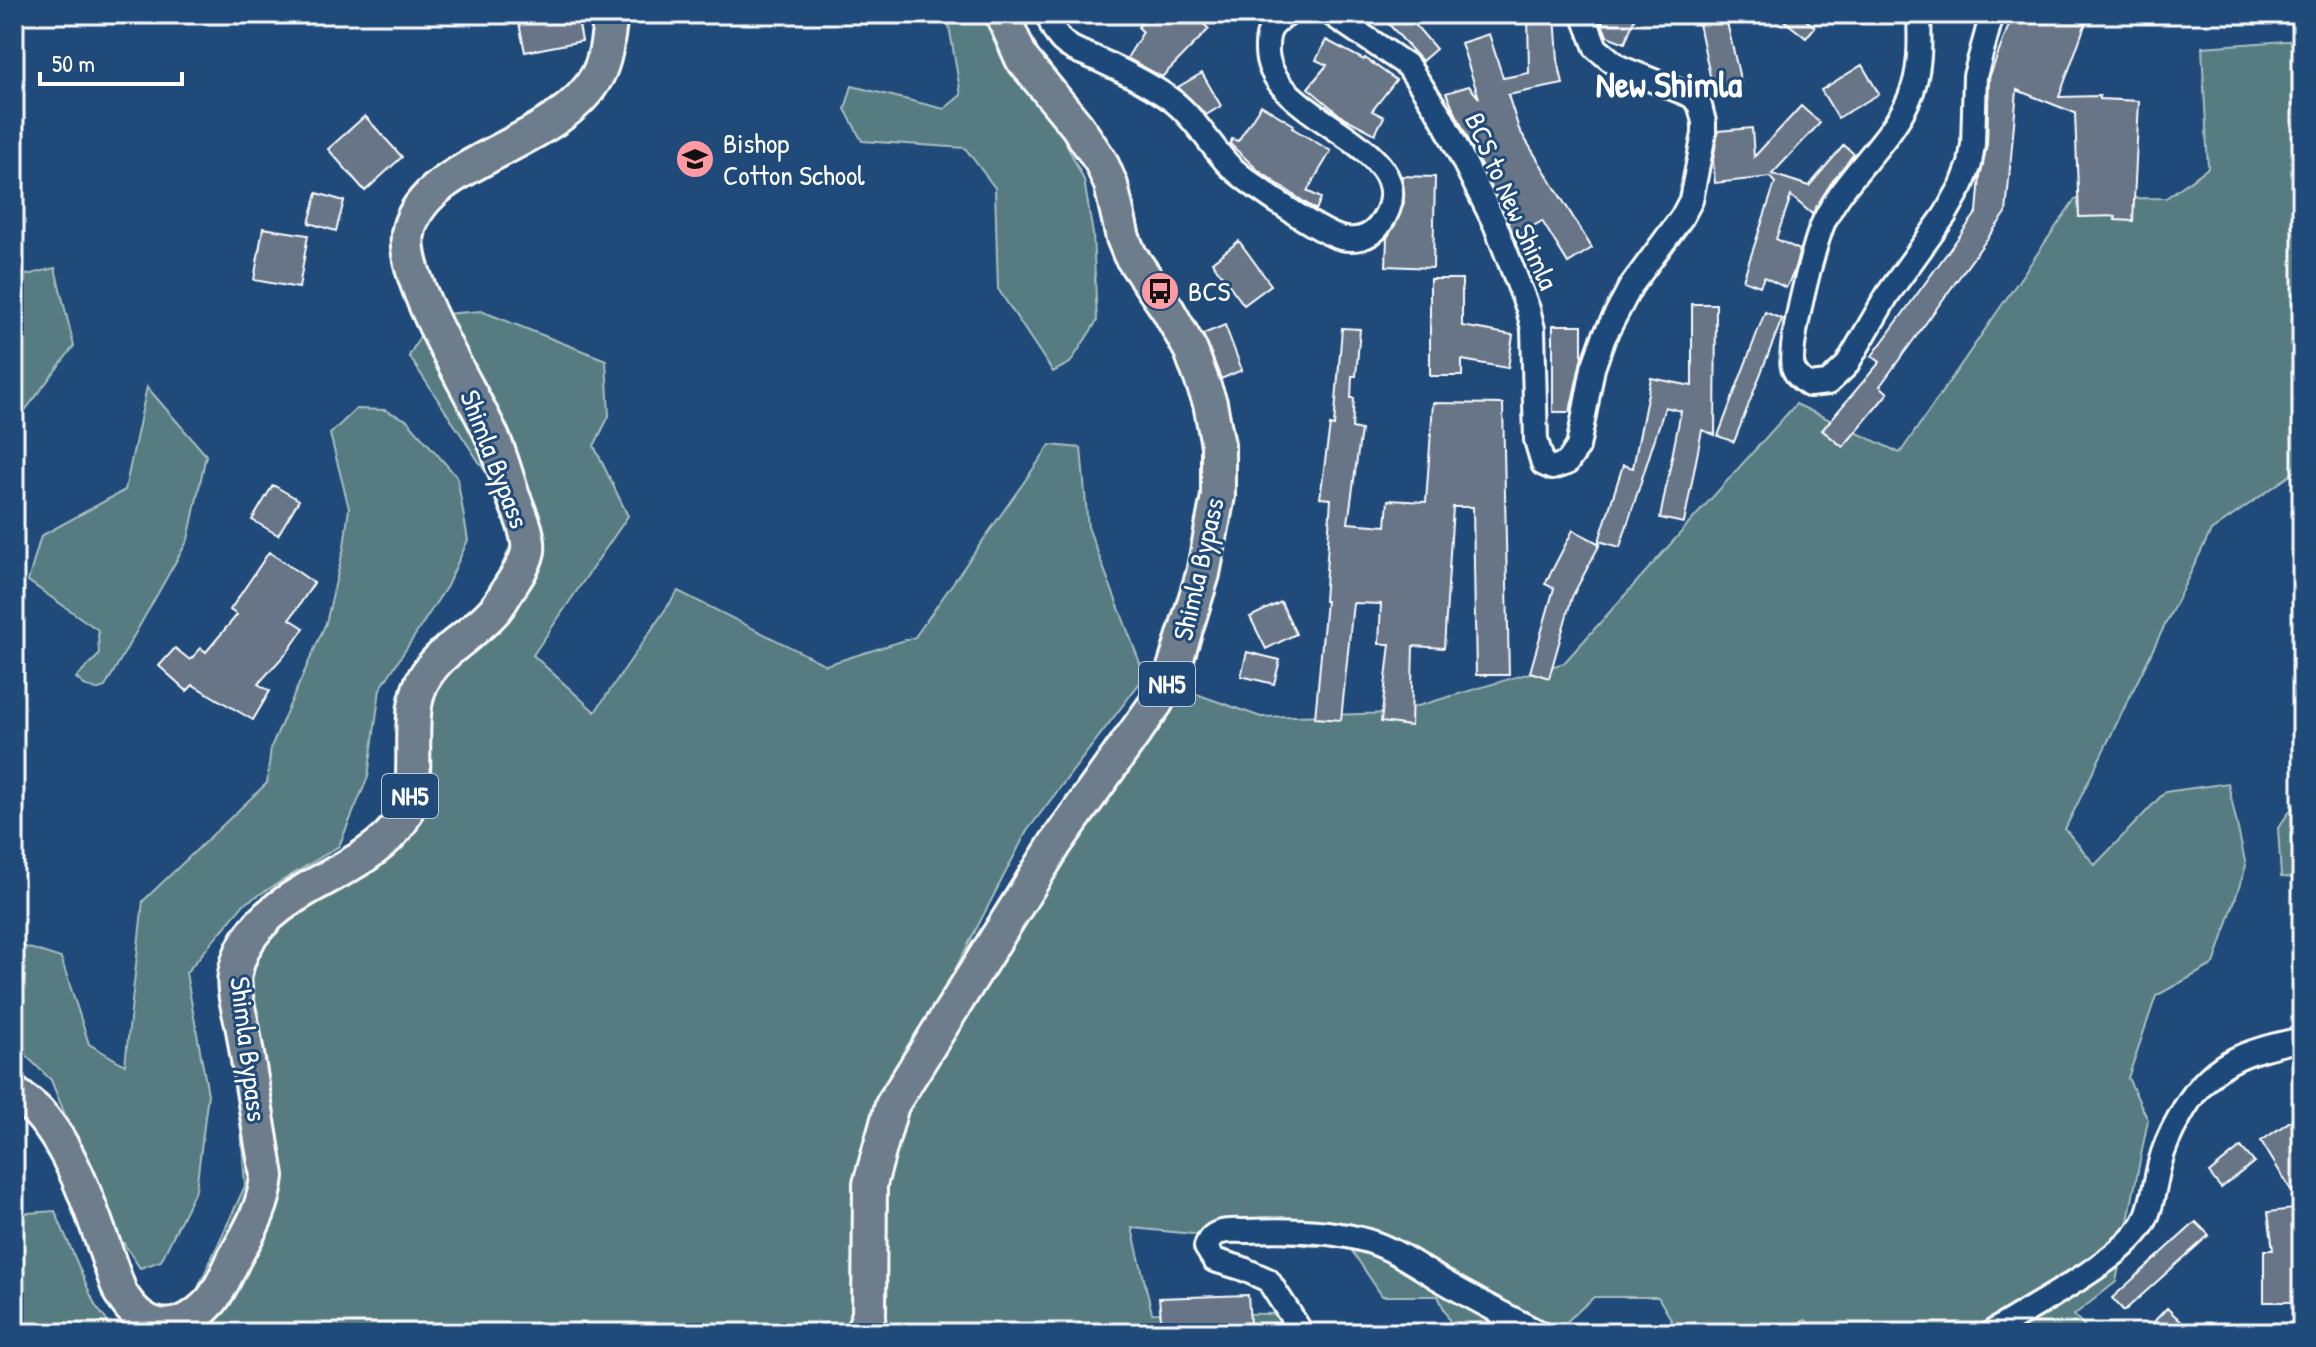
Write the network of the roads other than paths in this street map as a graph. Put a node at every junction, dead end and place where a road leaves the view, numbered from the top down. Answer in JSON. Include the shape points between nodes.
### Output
{"nodes":[{"id":1,"x":611,"y":14,"type":"edge"},
{"id":2,"x":1002,"y":14,"type":"edge"},
{"id":3,"x":1048,"y":14,"type":"edge"},
{"id":4,"x":1288,"y":14,"type":"edge"},
{"id":5,"x":1331,"y":14,"type":"edge"},
{"id":6,"x":1583,"y":14,"type":"edge"},
{"id":7,"x":1919,"y":14,"type":"edge"},
{"id":8,"x":1992,"y":14,"type":"edge"},
{"id":9,"x":2302,"y":1039,"type":"edge"},
{"id":10,"x":14,"y":1093,"type":"edge"},
{"id":11,"x":862,"y":1333,"type":"edge"},
{"id":12,"x":1302,"y":1333,"type":"edge"},
{"id":13,"x":1540,"y":1333,"type":"edge"},
{"id":14,"x":1991,"y":1333,"type":"edge"}],
"edges":[{"from":1,"to":10,"type":"highway","name":"Shimla Bypass","number":"NH5","via":[[601,65],[582,95],[541,130],[434,191],[409,225],[406,241],[415,282],[493,439],[528,549],[495,611],[423,678],[404,817],[361,857],[268,915],[246,943],[234,977],[266,1188],[258,1216],[212,1300],[176,1324],[159,1326],[130,1309],[61,1145],[38,1112]]},
{"from":2,"to":11,"type":"highway","name":"Shimla Bypass","number":"NH5","via":[[1022,59],[1101,162],[1130,255],[1191,351],[1218,445],[1218,496],[1203,574],[1173,671],[1156,703],[1056,843],[892,1105],[870,1184],[869,1314]]},
{"from":3,"to":4,"type":"street","via":[[1063,42],[1172,100],[1243,177],[1323,230],[1356,239],[1370,235],[1392,203],[1391,185],[1371,156],[1302,104],[1271,68],[1267,36],[1273,23]]},
{"from":5,"to":6,"type":"street","name":"BCS to New Shimla","via":[[1408,66],[1441,116],[1488,210],[1531,318],[1536,440],[1543,464],[1552,468],[1567,463],[1578,447],[1604,337],[1631,286],[1691,200],[1704,134],[1700,106],[1692,96],[1619,67],[1596,48]]},
{"from":7,"to":8,"type":"street","via":[[1918,67],[1909,99],[1825,219],[1813,252],[1792,347],[1793,368],[1809,385],[1828,383],[1846,366],[1962,185],[1973,144],[1975,76]]},
{"from":9,"to":14,"type":"street","via":[[2232,1059],[2203,1081],[2169,1136],[2141,1229],[2103,1262]]},
{"from":12,"to":13,"type":"street","via":[[1268,1280],[1214,1260],[1206,1247],[1210,1239],[1224,1231],[1266,1230],[1370,1241]]}]}
